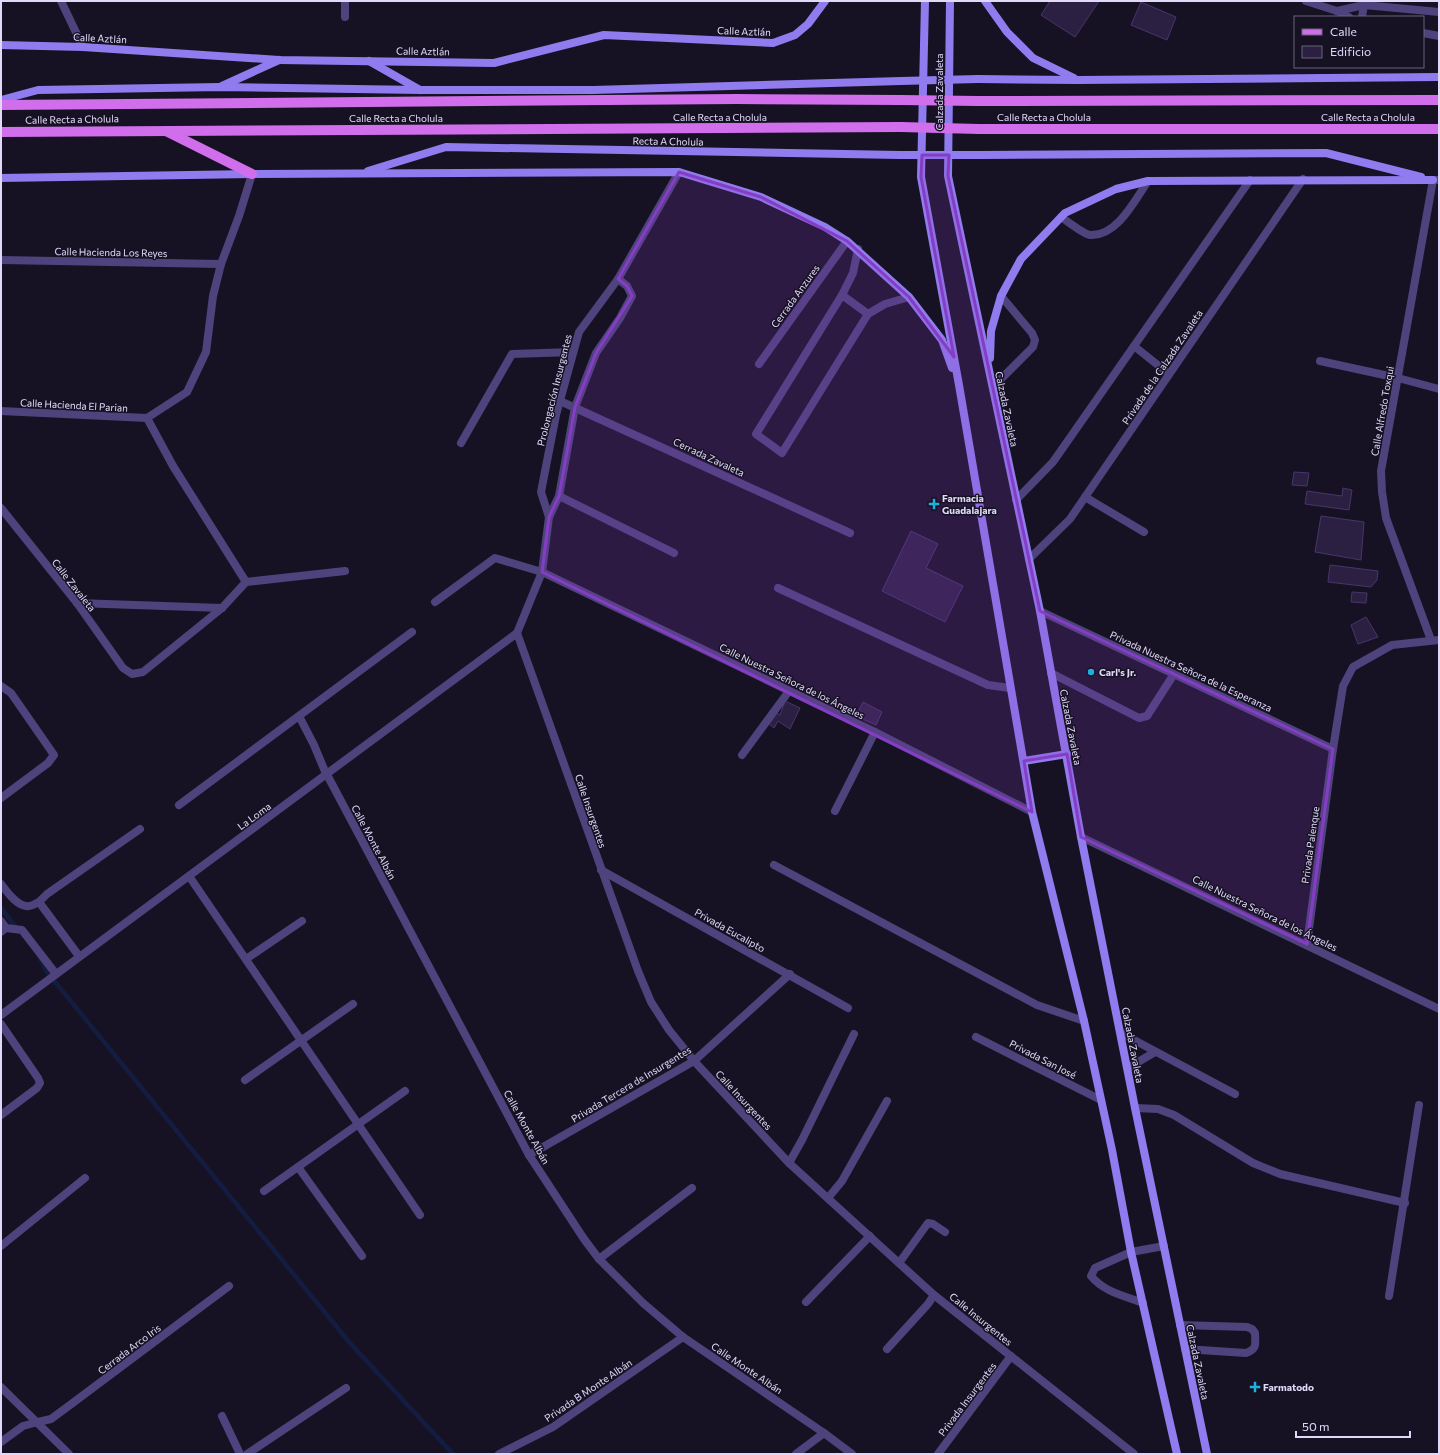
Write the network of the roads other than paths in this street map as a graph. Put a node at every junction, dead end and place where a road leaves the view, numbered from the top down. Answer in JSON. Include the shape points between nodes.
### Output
{"nodes":[{"id":1,"x":61,"y":1,"type":"edge"},
{"id":2,"x":345,"y":1,"type":"edge"},
{"id":3,"x":825,"y":1,"type":"edge"},
{"id":4,"x":925,"y":1,"type":"edge"},
{"id":5,"x":950,"y":1,"type":"edge"},
{"id":6,"x":985,"y":1,"type":"edge"},
{"id":7,"x":1306,"y":1,"type":"edge"},
{"id":8,"x":1363,"y":3,"type":"edge"},
{"id":9,"x":1338,"y":11,"type":"junction"},
{"id":10,"x":1439,"y":12,"type":"edge"},
{"id":11,"x":1347,"y":16,"type":"edge"},
{"id":12,"x":1362,"y":16,"type":"edge"},
{"id":13,"x":345,"y":17,"type":"dead end"},
{"id":14,"x":1424,"y":34,"type":"edge"},
{"id":15,"x":1439,"y":36,"type":"edge"},
{"id":16,"x":1,"y":44,"type":"edge"},
{"id":17,"x":83,"y":47,"type":"junction"},
{"id":18,"x":279,"y":60,"type":"junction"},
{"id":19,"x":367,"y":60,"type":"junction"},
{"id":20,"x":1439,"y":78,"type":"edge"},
{"id":21,"x":1077,"y":80,"type":"junction"},
{"id":22,"x":220,"y":87,"type":"junction"},
{"id":23,"x":420,"y":90,"type":"junction"},
{"id":24,"x":1,"y":100,"type":"edge"},
{"id":25,"x":1439,"y":100,"type":"edge"},
{"id":26,"x":1,"y":105,"type":"edge"},
{"id":27,"x":1439,"y":129,"type":"edge"},
{"id":28,"x":164,"y":130,"type":"junction"},
{"id":29,"x":1,"y":132,"type":"edge"},
{"id":30,"x":679,"y":172,"type":"junction"},
{"id":31,"x":359,"y":173,"type":"junction"},
{"id":32,"x":252,"y":174,"type":"junction"},
{"id":33,"x":1,"y":178,"type":"edge"},
{"id":34,"x":1303,"y":179,"type":"junction"},
{"id":35,"x":1250,"y":180,"type":"junction"},
{"id":36,"x":1436,"y":180,"type":"edge"},
{"id":37,"x":1148,"y":181,"type":"junction"},
{"id":38,"x":1061,"y":217,"type":"junction"},
{"id":39,"x":847,"y":241,"type":"junction"},
{"id":40,"x":858,"y":249,"type":"junction"},
{"id":41,"x":1,"y":260,"type":"edge"},
{"id":42,"x":221,"y":264,"type":"junction"},
{"id":43,"x":618,"y":279,"type":"junction"},
{"id":44,"x":842,"y":295,"type":"junction"},
{"id":45,"x":1001,"y":296,"type":"junction"},
{"id":46,"x":909,"y":297,"type":"junction"},
{"id":47,"x":868,"y":314,"type":"junction"},
{"id":48,"x":1134,"y":346,"type":"junction"},
{"id":49,"x":573,"y":352,"type":"junction"},
{"id":50,"x":1320,"y":361,"type":"dead end"},
{"id":51,"x":759,"y":364,"type":"dead end"},
{"id":52,"x":990,"y":373,"type":"junction"},
{"id":53,"x":1169,"y":374,"type":"junction"},
{"id":54,"x":1398,"y":378,"type":"junction"},
{"id":55,"x":959,"y":385,"type":"junction"},
{"id":56,"x":993,"y":387,"type":"junction"},
{"id":57,"x":1439,"y":389,"type":"edge"},
{"id":58,"x":560,"y":401,"type":"junction"},
{"id":59,"x":575,"y":407,"type":"junction"},
{"id":60,"x":1,"y":411,"type":"edge"},
{"id":61,"x":147,"y":418,"type":"junction"},
{"id":62,"x":462,"y":443,"type":"dead end"},
{"id":63,"x":559,"y":496,"type":"junction"},
{"id":64,"x":1085,"y":497,"type":"junction"},
{"id":65,"x":1016,"y":500,"type":"junction"},
{"id":66,"x":1,"y":508,"type":"edge"},
{"id":67,"x":549,"y":517,"type":"junction"},
{"id":68,"x":1144,"y":532,"type":"dead end"},
{"id":69,"x":850,"y":533,"type":"dead end"},
{"id":70,"x":674,"y":553,"type":"dead end"},
{"id":71,"x":1029,"y":559,"type":"junction"},
{"id":72,"x":345,"y":571,"type":"dead end"},
{"id":73,"x":542,"y":572,"type":"junction"},
{"id":74,"x":246,"y":582,"type":"junction"},
{"id":75,"x":778,"y":588,"type":"dead end"},
{"id":76,"x":435,"y":602,"type":"dead end"},
{"id":77,"x":77,"y":604,"type":"junction"},
{"id":78,"x":222,"y":608,"type":"junction"},
{"id":79,"x":1040,"y":610,"type":"junction"},
{"id":80,"x":412,"y":632,"type":"dead end"},
{"id":81,"x":517,"y":633,"type":"junction"},
{"id":82,"x":1435,"y":640,"type":"edge"},
{"id":83,"x":1051,"y":673,"type":"junction"},
{"id":84,"x":1174,"y":674,"type":"junction"},
{"id":85,"x":1,"y":686,"type":"edge"},
{"id":86,"x":1010,"y":688,"type":"junction"},
{"id":87,"x":789,"y":691,"type":"junction"},
{"id":88,"x":299,"y":716,"type":"junction"},
{"id":89,"x":875,"y":732,"type":"junction"},
{"id":90,"x":1333,"y":749,"type":"junction"},
{"id":91,"x":1067,"y":754,"type":"junction"},
{"id":92,"x":742,"y":755,"type":"dead end"},
{"id":93,"x":1024,"y":761,"type":"junction"},
{"id":94,"x":327,"y":774,"type":"junction"},
{"id":95,"x":1,"y":798,"type":"edge"},
{"id":96,"x":179,"y":805,"type":"dead end"},
{"id":97,"x":835,"y":811,"type":"dead end"},
{"id":98,"x":1032,"y":812,"type":"junction"},
{"id":99,"x":140,"y":829,"type":"dead end"},
{"id":100,"x":1081,"y":837,"type":"junction"},
{"id":101,"x":774,"y":865,"type":"dead end"},
{"id":102,"x":601,"y":870,"type":"junction"},
{"id":103,"x":189,"y":876,"type":"junction"},
{"id":104,"x":1,"y":884,"type":"edge"},
{"id":105,"x":39,"y":902,"type":"junction"},
{"id":106,"x":1,"y":921,"type":"edge"},
{"id":107,"x":302,"y":921,"type":"dead end"},
{"id":108,"x":4,"y":930,"type":"edge"},
{"id":109,"x":1307,"y":944,"type":"junction"},
{"id":110,"x":79,"y":956,"type":"junction"},
{"id":111,"x":246,"y":959,"type":"junction"},
{"id":112,"x":56,"y":974,"type":"junction"},
{"id":113,"x":790,"y":974,"type":"junction"},
{"id":114,"x":352,"y":1004,"type":"dead end"},
{"id":115,"x":848,"y":1008,"type":"dead end"},
{"id":116,"x":1439,"y":1009,"type":"edge"},
{"id":117,"x":1,"y":1015,"type":"edge"},
{"id":118,"x":1084,"y":1021,"type":"junction"},
{"id":119,"x":1,"y":1024,"type":"edge"},
{"id":120,"x":1121,"y":1033,"type":"junction"},
{"id":121,"x":854,"y":1034,"type":"dead end"},
{"id":122,"x":976,"y":1037,"type":"dead end"},
{"id":123,"x":302,"y":1040,"type":"junction"},
{"id":124,"x":1155,"y":1052,"type":"junction"},
{"id":125,"x":694,"y":1061,"type":"junction"},
{"id":126,"x":1128,"y":1068,"type":"junction"},
{"id":127,"x":245,"y":1080,"type":"dead end"},
{"id":128,"x":405,"y":1091,"type":"dead end"},
{"id":129,"x":1235,"y":1094,"type":"dead end"},
{"id":130,"x":1101,"y":1100,"type":"junction"},
{"id":131,"x":887,"y":1101,"type":"dead end"},
{"id":132,"x":1419,"y":1105,"type":"dead end"},
{"id":133,"x":1135,"y":1108,"type":"junction"},
{"id":134,"x":1,"y":1115,"type":"edge"},
{"id":135,"x":358,"y":1124,"type":"junction"},
{"id":136,"x":529,"y":1155,"type":"junction"},
{"id":137,"x":789,"y":1163,"type":"junction"},
{"id":138,"x":298,"y":1167,"type":"junction"},
{"id":139,"x":85,"y":1178,"type":"dead end"},
{"id":140,"x":692,"y":1188,"type":"dead end"},
{"id":141,"x":264,"y":1191,"type":"dead end"},
{"id":142,"x":828,"y":1198,"type":"junction"},
{"id":143,"x":1404,"y":1203,"type":"junction"},
{"id":144,"x":420,"y":1215,"type":"dead end"},
{"id":145,"x":945,"y":1232,"type":"dead end"},
{"id":146,"x":870,"y":1236,"type":"junction"},
{"id":147,"x":1,"y":1246,"type":"edge"},
{"id":148,"x":1164,"y":1246,"type":"junction"},
{"id":149,"x":1131,"y":1252,"type":"junction"},
{"id":150,"x":362,"y":1256,"type":"dead end"},
{"id":151,"x":599,"y":1259,"type":"junction"},
{"id":152,"x":899,"y":1263,"type":"junction"},
{"id":153,"x":229,"y":1286,"type":"dead end"},
{"id":154,"x":934,"y":1295,"type":"junction"},
{"id":155,"x":1389,"y":1296,"type":"dead end"},
{"id":156,"x":806,"y":1302,"type":"dead end"},
{"id":157,"x":1142,"y":1303,"type":"junction"},
{"id":158,"x":1180,"y":1325,"type":"junction"},
{"id":159,"x":683,"y":1337,"type":"junction"},
{"id":160,"x":887,"y":1349,"type":"dead end"},
{"id":161,"x":1185,"y":1349,"type":"junction"},
{"id":162,"x":1011,"y":1356,"type":"junction"},
{"id":163,"x":1,"y":1387,"type":"edge"},
{"id":164,"x":346,"y":1388,"type":"dead end"},
{"id":165,"x":222,"y":1416,"type":"dead end"},
{"id":166,"x":38,"y":1422,"type":"junction"},
{"id":167,"x":824,"y":1433,"type":"junction"},
{"id":168,"x":1,"y":1442,"type":"edge"},
{"id":169,"x":69,"y":1454,"type":"edge"},
{"id":170,"x":240,"y":1454,"type":"edge"},
{"id":171,"x":247,"y":1454,"type":"edge"},
{"id":172,"x":499,"y":1454,"type":"edge"},
{"id":173,"x":796,"y":1454,"type":"edge"},
{"id":174,"x":852,"y":1454,"type":"edge"},
{"id":175,"x":938,"y":1454,"type":"edge"},
{"id":176,"x":1134,"y":1454,"type":"edge"},
{"id":177,"x":1177,"y":1454,"type":"edge"},
{"id":178,"x":1207,"y":1454,"type":"edge"}],
"edges":[{"from":1,"to":17,"type":"street"},
{"from":2,"to":13,"type":"street"},
{"from":3,"to":19,"type":"main road","name":"Calle Aztlán","via":[[808,24],[795,35],[773,43],[604,35],[494,63]]},
{"from":4,"to":55,"type":"main road","name":"Calzada Zavaleta","via":[[921,177]]},
{"from":5,"to":52,"type":"main road","name":"Calzada Zavaleta","via":[[948,176]]},
{"from":6,"to":21,"type":"main road","via":[[1007,32],[1033,58]]},
{"from":7,"to":9,"type":"street"},
{"from":8,"to":9,"type":"street"},
{"from":8,"to":10,"type":"street"},
{"from":8,"to":12,"type":"street"},
{"from":9,"to":11,"type":"street"},
{"from":14,"to":15,"type":"street"},
{"from":16,"to":17,"type":"main road","name":"Calle Aztlán"},
{"from":17,"to":18,"type":"main road","name":"Calle Aztlán"},
{"from":18,"to":19,"type":"main road","name":"Calle Aztlán"},
{"from":18,"to":22,"type":"main road"},
{"from":19,"to":23,"type":"main road"},
{"from":20,"to":21,"type":"main road"},
{"from":21,"to":23,"type":"main road","bridge":true,"via":[[978,79],[593,90]]},
{"from":22,"to":23,"type":"main road"},
{"from":22,"to":24,"type":"main road","via":[[38,90]]},
{"from":25,"to":26,"type":"main road","name":"Calle Recta a Cholula","bridge":true,"via":[[729,99]]},
{"from":27,"to":28,"type":"main road","name":"Calle Recta a Cholula","bridge":true,"via":[[901,127]]},
{"from":28,"to":29,"type":"main road","name":"Calle Recta a Cholula"},
{"from":28,"to":32,"type":"main road"},
{"from":30,"to":31,"type":"main road"},
{"from":30,"to":39,"type":"main road","via":[[761,197],[825,227]]},
{"from":30,"to":43,"type":"street","name":"Prolongación Insurgentes"},
{"from":31,"to":32,"type":"main road"},
{"from":31,"to":36,"type":"main road","name":"Recta A Cholula","bridge":true,"via":[[446,147],[900,156],[1326,154]]},
{"from":32,"to":33,"type":"main road"},
{"from":32,"to":42,"type":"street"},
{"from":34,"to":35,"type":"main road"},
{"from":34,"to":36,"type":"main road"},
{"from":34,"to":53,"type":"street","name":"Privada de la Calzada Zavaleta"},
{"from":35,"to":37,"type":"main road"},
{"from":35,"to":48,"type":"street"},
{"from":36,"to":54,"type":"street","name":"Calle Alfredo Toxqui"},
{"from":37,"to":38,"type":"main road","via":[[1116,189]]},
{"from":37,"to":38,"type":"street","via":[[1118,224],[1104,233],[1088,235]]},
{"from":38,"to":45,"type":"main road","via":[[1021,259]]},
{"from":39,"to":40,"type":"main road"},
{"from":39,"to":51,"type":"street","name":"Cerrada Anzures"},
{"from":40,"to":44,"type":"street","via":[[853,273]]},
{"from":40,"to":46,"type":"main road"},
{"from":41,"to":42,"type":"street","name":"Calle Hacienda Los Reyes"},
{"from":42,"to":61,"type":"street","via":[[213,296],[206,352],[187,392]]},
{"from":43,"to":49,"type":"street","name":"Prolongación Insurgentes","via":[[579,332]]},
{"from":43,"to":59,"type":"street","name":"Prolongación Insurgentes","via":[[627,286],[632,296],[596,353]]},
{"from":44,"to":47,"type":"street"},
{"from":44,"to":47,"type":"street","via":[[756,434],[782,453]]},
{"from":45,"to":52,"type":"main road","via":[[991,331]]},
{"from":45,"to":56,"type":"street","via":[[1032,333],[1034,340],[1033,347]]},
{"from":46,"to":47,"type":"street","via":[[885,304]]},
{"from":46,"to":55,"type":"main road","via":[[942,340]]},
{"from":48,"to":53,"type":"street"},
{"from":48,"to":65,"type":"street","via":[[1053,462]]},
{"from":49,"to":58,"type":"street","name":"Prolongación Insurgentes"},
{"from":49,"to":62,"type":"street","via":[[512,354]]},
{"from":50,"to":54,"type":"street"},
{"from":52,"to":56,"type":"main road","name":"Calzada Zavaleta"},
{"from":53,"to":64,"type":"street","name":"Privada de la Calzada Zavaleta"},
{"from":54,"to":57,"type":"street"},
{"from":54,"to":82,"type":"street","name":"Calle Alfredo Toxqui","via":[[1381,471],[1382,492],[1386,518]]},
{"from":55,"to":86,"type":"main road","name":"Calzada Zavaleta"},
{"from":56,"to":65,"type":"main road","name":"Calzada Zavaleta"},
{"from":58,"to":59,"type":"street","name":"Cerrada Zavaleta"},
{"from":58,"to":67,"type":"street","name":"Prolongación Insurgentes","via":[[541,492]]},
{"from":59,"to":63,"type":"street","name":"Prolongación Insurgentes"},
{"from":59,"to":69,"type":"street","name":"Cerrada Zavaleta"},
{"from":60,"to":61,"type":"street","name":"Calle Hacienda El Parian"},
{"from":61,"to":74,"type":"street","via":[[173,466]]},
{"from":63,"to":67,"type":"street","name":"Prolongación Insurgentes"},
{"from":63,"to":70,"type":"street"},
{"from":64,"to":68,"type":"street"},
{"from":64,"to":71,"type":"street","name":"Privada de la Calzada Zavaleta","via":[[1070,519]]},
{"from":65,"to":71,"type":"main road","name":"Calzada Zavaleta"},
{"from":66,"to":77,"type":"street","name":"Calle Zavaleta"},
{"from":67,"to":73,"type":"street","name":"Prolongación Insurgentes"},
{"from":71,"to":79,"type":"main road","name":"Calzada Zavaleta"},
{"from":72,"to":74,"type":"street"},
{"from":73,"to":76,"type":"street","name":"Calle Nuestra Señora de los Ángeles","via":[[495,558]]},
{"from":73,"to":81,"type":"street","name":"Prolongación Insurgentes"},
{"from":73,"to":87,"type":"street","name":"Calle Nuestra Señora de los Ángeles"},
{"from":74,"to":78,"type":"street"},
{"from":75,"to":86,"type":"street","via":[[988,685]]},
{"from":77,"to":78,"type":"street"},
{"from":77,"to":78,"type":"street","name":"Calle Zavaleta","via":[[123,668],[132,674],[144,672]]},
{"from":79,"to":83,"type":"main road","name":"Calzada Zavaleta"},
{"from":79,"to":84,"type":"street","name":"Privada Nuestra Señora de la Esperanza"},
{"from":80,"to":88,"type":"street"},
{"from":81,"to":94,"type":"street","name":"La Loma"},
{"from":81,"to":102,"type":"street","name":"Calle Insurgentes"},
{"from":82,"to":90,"type":"street","name":"Privada Palenque","via":[[1392,645],[1353,668],[1344,686]]},
{"from":83,"to":84,"type":"street","via":[[1139,718],[1147,716]]},
{"from":83,"to":91,"type":"main road","name":"Calzada Zavaleta"},
{"from":84,"to":90,"type":"street","name":"Privada Nuestra Señora de la Esperanza"},
{"from":85,"to":95,"type":"street","via":[[11,693],[54,755],[48,763]]},
{"from":86,"to":93,"type":"main road","name":"Calzada Zavaleta"},
{"from":87,"to":89,"type":"street","name":"Calle Nuestra Señora de los Ángeles"},
{"from":87,"to":92,"type":"street"},
{"from":88,"to":94,"type":"street","name":"Calle Monte Albán"},
{"from":88,"to":96,"type":"street"},
{"from":89,"to":97,"type":"street"},
{"from":89,"to":98,"type":"street","name":"Calle Nuestra Señora de los Ángeles"},
{"from":90,"to":109,"type":"street","name":"Privada Palenque"},
{"from":91,"to":93,"type":"main road"},
{"from":91,"to":100,"type":"main road","name":"Calzada Zavaleta"},
{"from":93,"to":98,"type":"main road","name":"Calzada Zavaleta"},
{"from":94,"to":103,"type":"street","name":"La Loma"},
{"from":94,"to":136,"type":"street","name":"Calle Monte Albán"},
{"from":98,"to":118,"type":"main road","name":"Calzada Zavaleta"},
{"from":99,"to":105,"type":"street"},
{"from":100,"to":109,"type":"street","name":"Calle Nuestra Señora de los Ángeles"},
{"from":100,"to":120,"type":"main road","name":"Calzada Zavaleta"},
{"from":101,"to":118,"type":"street","via":[[1037,1005]]},
{"from":102,"to":113,"type":"street","name":"Privada Eucalipto"},
{"from":102,"to":125,"type":"street","name":"Calle Insurgentes","via":[[651,1002]]},
{"from":103,"to":110,"type":"street","name":"La Loma"},
{"from":103,"to":111,"type":"street"},
{"from":104,"to":105,"type":"street","via":[[21,905],[29,906]]},
{"from":105,"to":110,"type":"street"},
{"from":106,"to":108,"type":"street"},
{"from":107,"to":111,"type":"street"},
{"from":108,"to":112,"type":"street","via":[[22,930]]},
{"from":109,"to":116,"type":"street","name":"Calle Nuestra Señora de los Ángeles"},
{"from":110,"to":112,"type":"street","name":"La Loma"},
{"from":111,"to":123,"type":"street"},
{"from":112,"to":117,"type":"street","name":"La Loma"},
{"from":113,"to":115,"type":"street","name":"Privada Eucalipto"},
{"from":113,"to":125,"type":"street","name":"Privada Tercera de Insurgentes"},
{"from":114,"to":123,"type":"street"},
{"from":118,"to":130,"type":"main road","name":"Calzada Zavaleta"},
{"from":119,"to":134,"type":"street","via":[[40,1083]]},
{"from":120,"to":124,"type":"street"},
{"from":120,"to":126,"type":"main road","name":"Calzada Zavaleta"},
{"from":121,"to":137,"type":"street"},
{"from":122,"to":130,"type":"street","name":"Privada San José"},
{"from":123,"to":127,"type":"street"},
{"from":123,"to":135,"type":"street"},
{"from":124,"to":126,"type":"street"},
{"from":124,"to":129,"type":"street"},
{"from":125,"to":136,"type":"street","name":"Privada Tercera de Insurgentes"},
{"from":125,"to":137,"type":"street","name":"Calle Insurgentes"},
{"from":126,"to":133,"type":"main road","name":"Calzada Zavaleta"},
{"from":128,"to":135,"type":"street"},
{"from":130,"to":149,"type":"main road","name":"Calzada Zavaleta"},
{"from":131,"to":142,"type":"street","via":[[842,1182]]},
{"from":132,"to":143,"type":"street"},
{"from":133,"to":143,"type":"street","via":[[1158,1109],[1174,1115],[1253,1163],[1280,1174]]},
{"from":133,"to":148,"type":"main road","name":"Calzada Zavaleta"},
{"from":135,"to":138,"type":"street"},
{"from":135,"to":144,"type":"street"},
{"from":136,"to":151,"type":"street","name":"Calle Monte Albán"},
{"from":137,"to":142,"type":"street","name":"Calle Insurgentes"},
{"from":138,"to":141,"type":"street"},
{"from":138,"to":150,"type":"street"},
{"from":139,"to":147,"type":"street"},
{"from":140,"to":151,"type":"street"},
{"from":142,"to":146,"type":"street","name":"Calle Insurgentes"},
{"from":143,"to":155,"type":"street"},
{"from":145,"to":152,"type":"street","via":[[928,1223]]},
{"from":146,"to":152,"type":"street","name":"Calle Insurgentes"},
{"from":146,"to":156,"type":"street"},
{"from":148,"to":149,"type":"street"},
{"from":148,"to":158,"type":"main road","name":"Calzada Zavaleta"},
{"from":149,"to":157,"type":"main road","name":"Calzada Zavaleta"},
{"from":149,"to":157,"type":"street","via":[[1095,1268],[1091,1276],[1107,1290]]},
{"from":151,"to":159,"type":"street","name":"Calle Monte Albán","via":[[643,1303]]},
{"from":152,"to":154,"type":"street","name":"Calle Insurgentes"},
{"from":153,"to":166,"type":"street","name":"Cerrada Arco Iris","via":[[51,1419]]},
{"from":154,"to":160,"type":"street"},
{"from":154,"to":162,"type":"street","name":"Calle Insurgentes"},
{"from":157,"to":177,"type":"main road","name":"Calzada Zavaleta"},
{"from":158,"to":161,"type":"main road","name":"Calzada Zavaleta"},
{"from":158,"to":161,"type":"street","via":[[1247,1327],[1255,1333],[1255,1348],[1246,1354]]},
{"from":159,"to":167,"type":"street","name":"Calle Monte Albán"},
{"from":159,"to":172,"type":"street","name":"Privada B Monte Albán","via":[[553,1427]]},
{"from":161,"to":178,"type":"main road","name":"Calzada Zavaleta"},
{"from":162,"to":175,"type":"street","name":"Privada Insurgentes"},
{"from":162,"to":176,"type":"street","name":"Calle Insurgentes"},
{"from":163,"to":166,"type":"street"},
{"from":164,"to":171,"type":"street"},
{"from":165,"to":170,"type":"street"},
{"from":166,"to":168,"type":"street","name":"Cerrada Arco Iris","via":[[23,1426]]},
{"from":166,"to":169,"type":"street"},
{"from":167,"to":173,"type":"street"},
{"from":167,"to":174,"type":"street","name":"Calle Monte Albán"}]}
